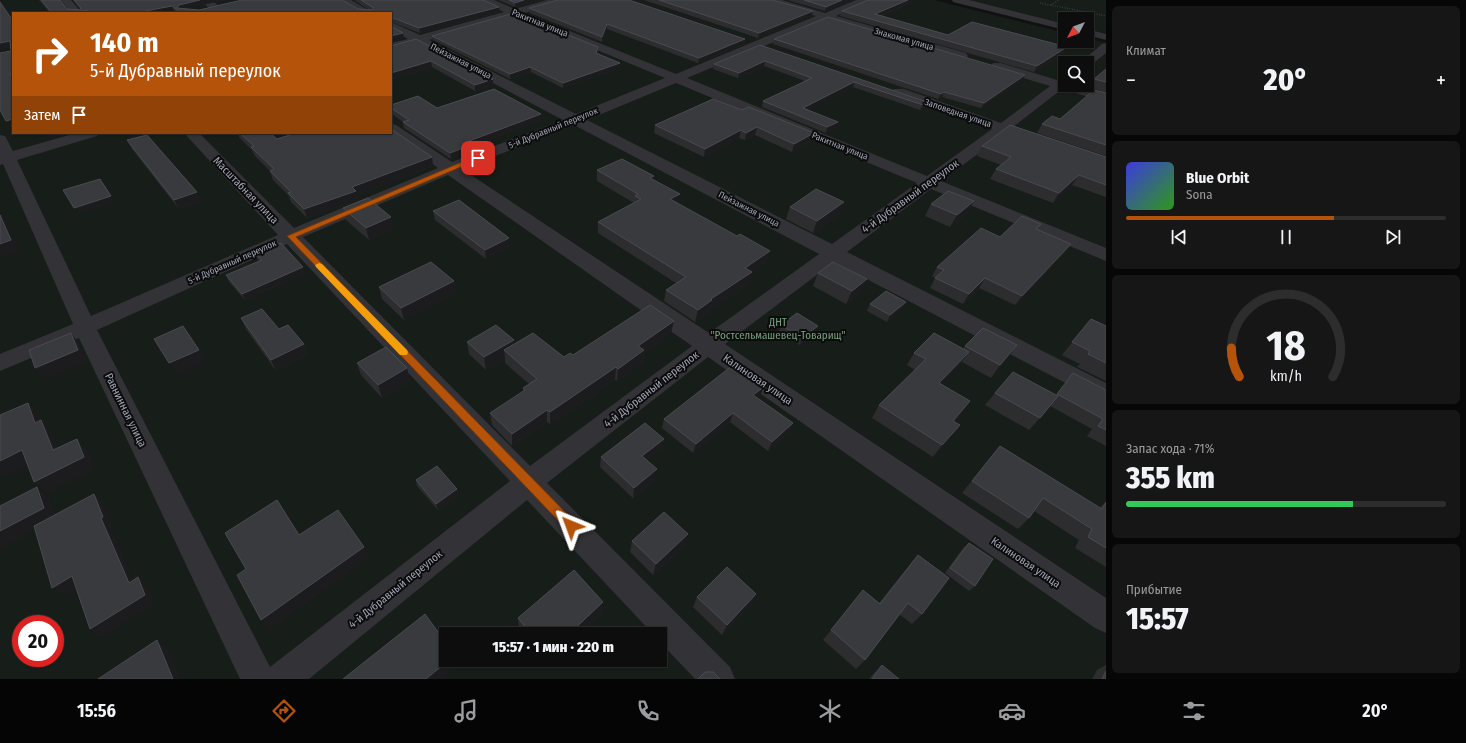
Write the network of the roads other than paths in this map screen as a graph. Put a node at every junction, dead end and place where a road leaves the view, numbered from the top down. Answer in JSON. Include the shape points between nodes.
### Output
{"nodes":[{"id":1,"x":66,"y":0,"type":"edge"},
{"id":2,"x":343,"y":0,"type":"edge"},
{"id":3,"x":485,"y":0,"type":"edge"},
{"id":4,"x":558,"y":0,"type":"edge"},
{"id":5,"x":771,"y":0,"type":"edge"},
{"id":6,"x":866,"y":0,"type":"edge"},
{"id":7,"x":957,"y":0,"type":"edge"},
{"id":8,"x":230,"y":3,"type":"edge"},
{"id":9,"x":202,"y":5,"type":"edge"},
{"id":10,"x":214,"y":7,"type":"junction"},
{"id":11,"x":76,"y":12,"type":"edge"},
{"id":12,"x":222,"y":12,"type":"edge"},
{"id":13,"x":366,"y":12,"type":"edge"},
{"id":14,"x":515,"y":12,"type":"junction"},
{"id":15,"x":825,"y":16,"type":"junction"},
{"id":16,"x":1058,"y":25,"type":"edge"},
{"id":17,"x":392,"y":26,"type":"edge"},
{"id":18,"x":1094,"y":34,"type":"edge"},
{"id":19,"x":1106,"y":37,"type":"edge"},
{"id":20,"x":419,"y":39,"type":"junction"},
{"id":21,"x":750,"y":41,"type":"junction"},
{"id":22,"x":392,"y":47,"type":"edge"},
{"id":23,"x":1106,"y":47,"type":"edge"},
{"id":24,"x":780,"y":52,"type":"edge"},
{"id":25,"x":1094,"y":57,"type":"edge"},
{"id":26,"x":675,"y":78,"type":"junction"},
{"id":27,"x":1058,"y":81,"type":"edge"},
{"id":28,"x":1058,"y":85,"type":"edge"},
{"id":29,"x":884,"y":87,"type":"edge"},
{"id":30,"x":1090,"y":92,"type":"edge"},
{"id":31,"x":1106,"y":98,"type":"edge"},
{"id":32,"x":575,"y":120,"type":"junction"},
{"id":33,"x":1003,"y":128,"type":"junction"},
{"id":34,"x":392,"y":129,"type":"edge"},
{"id":35,"x":87,"y":134,"type":"edge"},
{"id":36,"x":192,"y":134,"type":"edge"},
{"id":37,"x":1025,"y":136,"type":"edge"},
{"id":38,"x":3,"y":152,"type":"edge"},
{"id":39,"x":451,"y":168,"type":"junction"},
{"id":40,"x":928,"y":182,"type":"junction"},
{"id":41,"x":291,"y":236,"type":"junction"},
{"id":42,"x":833,"y":253,"type":"junction"},
{"id":43,"x":1106,"y":255,"type":"edge"},
{"id":44,"x":85,"y":327,"type":"junction"},
{"id":45,"x":708,"y":345,"type":"junction"},
{"id":46,"x":0,"y":363,"type":"edge"},
{"id":47,"x":1106,"y":394,"type":"edge"},
{"id":48,"x":529,"y":482,"type":"junction"},
{"id":49,"x":1106,"y":617,"type":"edge"},
{"id":50,"x":258,"y":679,"type":"edge"},
{"id":51,"x":282,"y":679,"type":"edge"},
{"id":52,"x":718,"y":679,"type":"edge"}],
"edges":[{"from":1,"to":11,"type":"street"},
{"from":2,"to":13,"type":"street"},
{"from":3,"to":14,"type":"street","name":"Ракитная улица"},
{"from":4,"to":14,"type":"street"},
{"from":5,"to":15,"type":"street","name":"Знакомая улица"},
{"from":6,"to":15,"type":"street","name":"5-й Дубравный переулок"},
{"from":7,"to":16,"type":"street"},
{"from":8,"to":10,"type":"street"},
{"from":9,"to":10,"type":"street"},
{"from":10,"to":12,"type":"street"},
{"from":14,"to":20,"type":"street"},
{"from":14,"to":26,"type":"street","name":"Ракитная улица"},
{"from":15,"to":21,"type":"street","name":"5-й Дубравный переулок"},
{"from":15,"to":27,"type":"street","name":"Знакомая улица"},
{"from":17,"to":20,"type":"street","name":"Пейзажная улица"},
{"from":18,"to":19,"type":"street"},
{"from":20,"to":22,"type":"street"},
{"from":20,"to":32,"type":"street","name":"Пейзажная улица"},
{"from":21,"to":24,"type":"street"},
{"from":21,"to":26,"type":"street","name":"5-й Дубравный переулок"},
{"from":23,"to":25,"type":"street"},
{"from":26,"to":32,"type":"street","name":"5-й Дубравный переулок"},
{"from":26,"to":40,"type":"street","name":"Ракитная улица"},
{"from":28,"to":33,"type":"street","name":"4-й Дубравный переулок"},
{"from":29,"to":33,"type":"street","name":"Заповедная улица"},
{"from":30,"to":31,"type":"street","name":"Знакомая улица"},
{"from":32,"to":39,"type":"street","name":"5-й Дубравный переулок"},
{"from":32,"to":42,"type":"street","name":"Пейзажная улица"},
{"from":33,"to":37,"type":"street","name":"Заповедная улица"},
{"from":33,"to":40,"type":"street","name":"4-й Дубравный переулок"},
{"from":34,"to":39,"type":"street","name":"Калиновая улица"},
{"from":35,"to":38,"type":"street"},
{"from":36,"to":41,"type":"street","name":"Масштабная улица"},
{"from":38,"to":44,"type":"street","name":"Равнинная улица"},
{"from":39,"to":41,"type":"street","name":"5-й Дубравный переулок"},
{"from":39,"to":45,"type":"street","name":"Калиновая улица"},
{"from":40,"to":42,"type":"street","name":"4-й Дубравный переулок"},
{"from":40,"to":43,"type":"street","name":"Ракитная улица"},
{"from":41,"to":44,"type":"street","name":"5-й Дубравный переулок"},
{"from":41,"to":48,"type":"street","name":"Масштабная улица"},
{"from":42,"to":45,"type":"street","name":"4-й Дубравный переулок"},
{"from":42,"to":47,"type":"street","name":"Пейзажная улица"},
{"from":44,"to":46,"type":"street","name":"5-й Дубравный переулок"},
{"from":44,"to":50,"type":"street","name":"Равнинная улица"},
{"from":45,"to":48,"type":"street","name":"4-й Дубравный переулок"},
{"from":45,"to":49,"type":"street","name":"Калиновая улица"},
{"from":48,"to":51,"type":"street","name":"4-й Дубравный переулок"},
{"from":48,"to":52,"type":"street","name":"Масштабная улица"}]}
